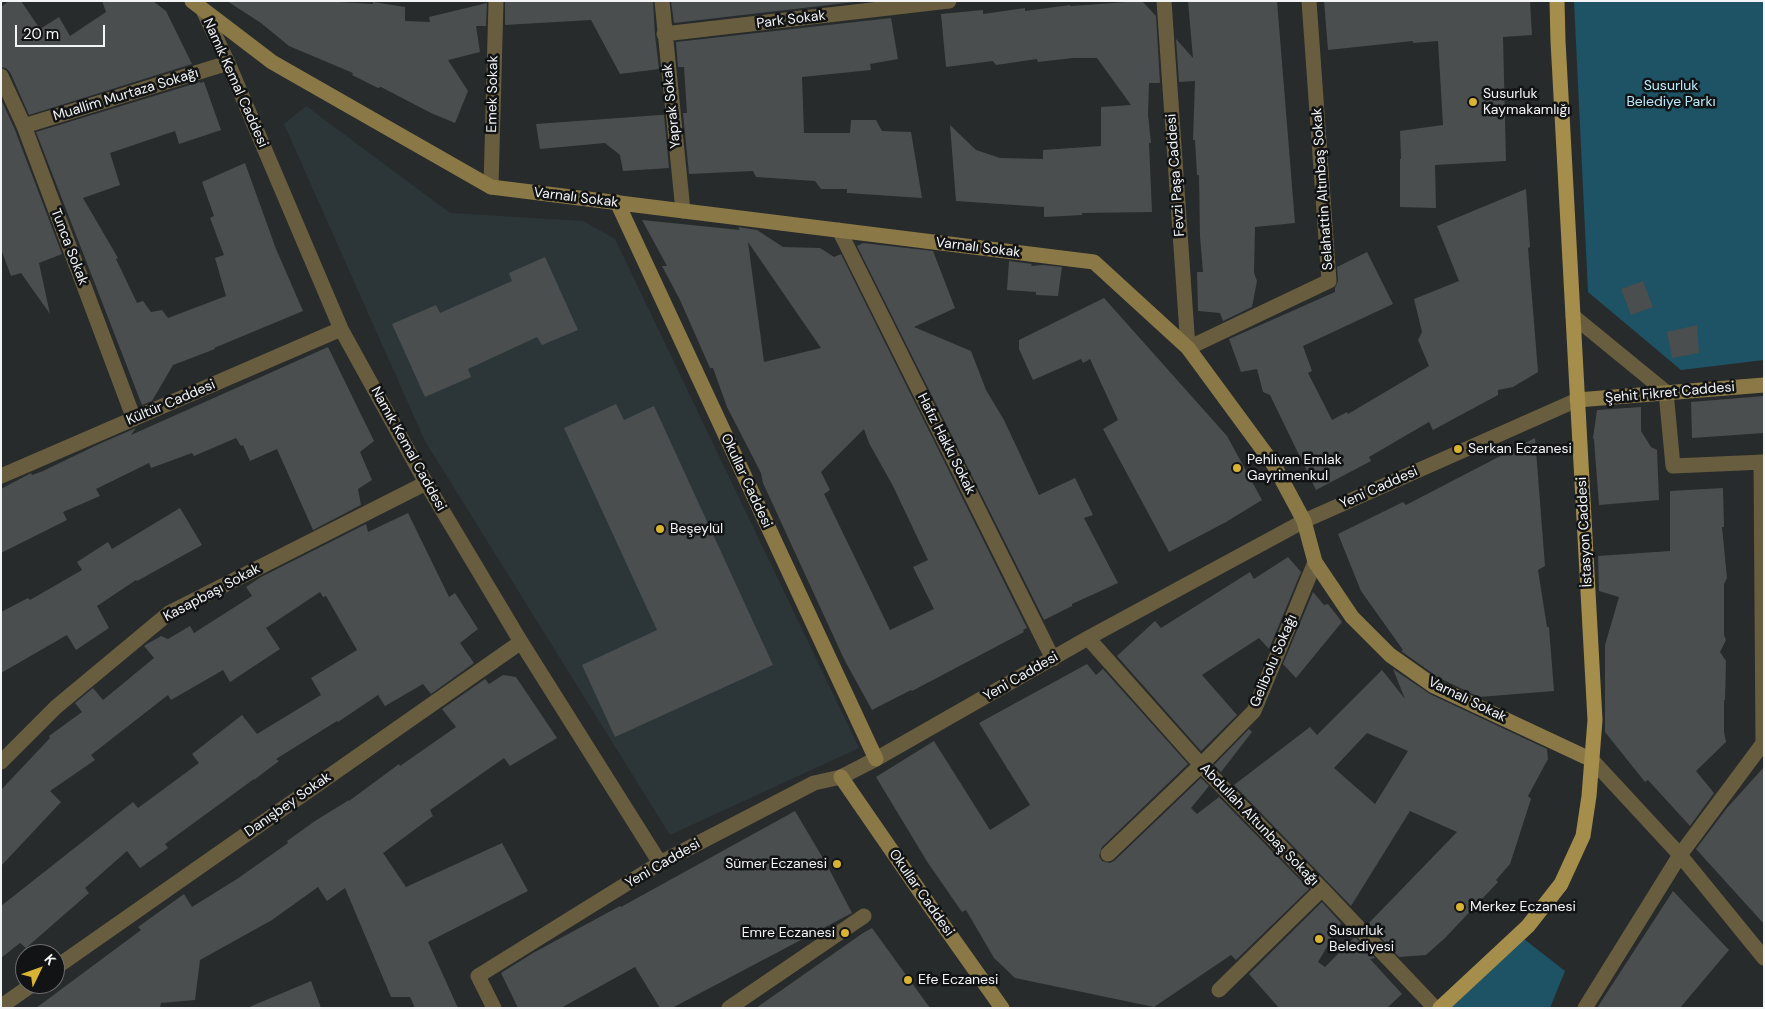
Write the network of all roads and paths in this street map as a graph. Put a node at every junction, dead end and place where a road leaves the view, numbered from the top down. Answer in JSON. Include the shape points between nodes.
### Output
{"nodes":[{"id":1,"x":496,"y":1,"type":"edge"},
{"id":2,"x":662,"y":1,"type":"edge"},
{"id":3,"x":949,"y":1,"type":"edge"},
{"id":4,"x":1164,"y":1,"type":"edge"},
{"id":5,"x":1309,"y":1,"type":"edge"},
{"id":6,"x":1557,"y":1,"type":"edge"},
{"id":7,"x":198,"y":5,"type":"edge"},
{"id":8,"x":664,"y":34,"type":"junction"},
{"id":9,"x":228,"y":63,"type":"junction"},
{"id":10,"x":1,"y":76,"type":"edge"},
{"id":11,"x":24,"y":126,"type":"junction"},
{"id":12,"x":491,"y":187,"type":"junction"},
{"id":13,"x":617,"y":202,"type":"junction"},
{"id":14,"x":684,"y":211,"type":"junction"},
{"id":15,"x":839,"y":230,"type":"junction"},
{"id":16,"x":1573,"y":316,"type":"junction"},
{"id":17,"x":341,"y":329,"type":"junction"},
{"id":18,"x":1188,"y":348,"type":"junction"},
{"id":19,"x":1764,"y":385,"type":"edge"},
{"id":20,"x":1666,"y":392,"type":"junction"},
{"id":21,"x":1577,"y":400,"type":"junction"},
{"id":22,"x":134,"y":419,"type":"junction"},
{"id":23,"x":1762,"y":462,"type":"edge"},
{"id":24,"x":1,"y":476,"type":"edge"},
{"id":25,"x":426,"y":483,"type":"junction"},
{"id":26,"x":1304,"y":521,"type":"junction"},
{"id":27,"x":1315,"y":562,"type":"junction"},
{"id":28,"x":1088,"y":638,"type":"junction"},
{"id":29,"x":520,"y":642,"type":"junction"},
{"id":30,"x":1053,"y":659,"type":"junction"},
{"id":31,"x":1764,"y":742,"type":"edge"},
{"id":32,"x":876,"y":759,"type":"junction"},
{"id":33,"x":1592,"y":760,"type":"junction"},
{"id":34,"x":1,"y":762,"type":"edge"},
{"id":35,"x":1201,"y":765,"type":"junction"},
{"id":36,"x":841,"y":777,"type":"junction"},
{"id":37,"x":1108,"y":854,"type":"dead end"},
{"id":38,"x":1680,"y":855,"type":"junction"},
{"id":39,"x":660,"y":864,"type":"junction"},
{"id":40,"x":1322,"y":889,"type":"junction"},
{"id":41,"x":864,"y":916,"type":"dead end"},
{"id":42,"x":1764,"y":958,"type":"edge"},
{"id":43,"x":65,"y":961,"type":"edge"},
{"id":44,"x":1218,"y":990,"type":"dead end"},
{"id":45,"x":17,"y":994,"type":"edge"},
{"id":46,"x":5,"y":1001,"type":"edge"},
{"id":47,"x":494,"y":1008,"type":"edge"},
{"id":48,"x":729,"y":1008,"type":"edge"},
{"id":49,"x":1002,"y":1008,"type":"edge"},
{"id":50,"x":1435,"y":1008,"type":"edge"},
{"id":51,"x":1440,"y":1008,"type":"edge"},
{"id":52,"x":1585,"y":1008,"type":"edge"}],
"edges":[{"from":1,"to":12,"type":"street","name":"Emek Sokak"},
{"from":2,"to":8,"type":"street","name":"Yaprak Sokak"},
{"from":3,"to":8,"type":"street","name":"Park Sokak"},
{"from":4,"to":18,"type":"street","name":"Fevzi Paşa Caddesi"},
{"from":5,"to":18,"type":"street","name":"Selahattin Altınbaş Sokak","via":[[1329,281]]},
{"from":6,"to":16,"type":"main road","name":"İstasyon Caddesi"},
{"from":7,"to":9,"type":"street","name":"Namık Kemal Caddesi"},
{"from":7,"to":12,"type":"street","name":"Varnalı Sokak","via":[[272,62]]},
{"from":8,"to":14,"type":"street","name":"Yaprak Sokak"},
{"from":9,"to":11,"type":"street","name":"Muallim Murtaza Sokağı"},
{"from":9,"to":17,"type":"street","name":"Namık Kemal Caddesi"},
{"from":10,"to":11,"type":"street","name":"Tunca Sokak"},
{"from":11,"to":22,"type":"street","name":"Tunca Sokak"},
{"from":12,"to":13,"type":"street","name":"Varnalı Sokak"},
{"from":13,"to":14,"type":"street","name":"Varnalı Sokak"},
{"from":13,"to":32,"type":"street","name":"Okullar Caddesi"},
{"from":14,"to":15,"type":"street","name":"Varnalı Sokak"},
{"from":15,"to":18,"type":"street","name":"Varnalı Sokak","via":[[1094,262]]},
{"from":15,"to":30,"type":"street","name":"Hafız Hakkı Sokak"},
{"from":16,"to":20,"type":"street"},
{"from":16,"to":21,"type":"main road","name":"İstasyon Caddesi"},
{"from":17,"to":22,"type":"street","name":"Kültür Caddesi"},
{"from":17,"to":25,"type":"street","name":"Namık Kemal Caddesi"},
{"from":18,"to":26,"type":"street","name":"Varnalı Sokak","via":[[1274,465]]},
{"from":19,"to":20,"type":"street","name":"Şehit Fikret Caddesi"},
{"from":20,"to":21,"type":"street","name":"Şehit Fikret Caddesi"},
{"from":20,"to":23,"type":"street","via":[[1674,466]]},
{"from":21,"to":26,"type":"street","name":"Yeni Caddesi"},
{"from":21,"to":33,"type":"main road","name":"İstasyon Caddesi","via":[[1595,720]]},
{"from":22,"to":24,"type":"street","name":"Kültür Caddesi"},
{"from":23,"to":31,"type":"street"},
{"from":25,"to":29,"type":"street","name":"Namık Kemal Caddesi"},
{"from":25,"to":34,"type":"street","name":"Kasapbaşı Sokak","via":[[169,614],[56,707]]},
{"from":26,"to":27,"type":"street","name":"Varnalı Sokak"},
{"from":26,"to":28,"type":"street","name":"Yeni Caddesi"},
{"from":27,"to":33,"type":"street","name":"Varnalı Sokak","via":[[1352,617],[1390,655],[1434,686]]},
{"from":27,"to":35,"type":"street","name":"Gelibolu Sokağı","via":[[1254,711]]},
{"from":28,"to":30,"type":"street","name":"Yeni Caddesi"},
{"from":28,"to":35,"type":"street","name":"Abdullah Altunbaş Sokağı"},
{"from":29,"to":39,"type":"street","name":"Namık Kemal Caddesi"},
{"from":29,"to":43,"type":"street","name":"Danışbey Sokak"},
{"from":30,"to":32,"type":"street","name":"Yeni Caddesi"},
{"from":31,"to":38,"type":"street"},
{"from":32,"to":36,"type":"street","name":"Yeni Caddesi"},
{"from":33,"to":38,"type":"street"},
{"from":33,"to":51,"type":"main road","name":"İstasyon Caddesi","via":[[1583,836],[1561,884],[1528,926]]},
{"from":35,"to":37,"type":"street","name":"Gelibolu Sokağı"},
{"from":35,"to":40,"type":"street","name":"Abdullah Altunbaş Sokağı"},
{"from":36,"to":39,"type":"street","name":"Yeni Caddesi","via":[[814,783]]},
{"from":36,"to":49,"type":"street","name":"Okullar Caddesi"},
{"from":38,"to":42,"type":"street"},
{"from":38,"to":52,"type":"street"},
{"from":39,"to":47,"type":"street","name":"Yeni Caddesi","via":[[478,976]]},
{"from":40,"to":44,"type":"street"},
{"from":40,"to":50,"type":"street","name":"Abdullah Altunbaş Sokağı"},
{"from":41,"to":48,"type":"street"},
{"from":45,"to":46,"type":"street"}]}
